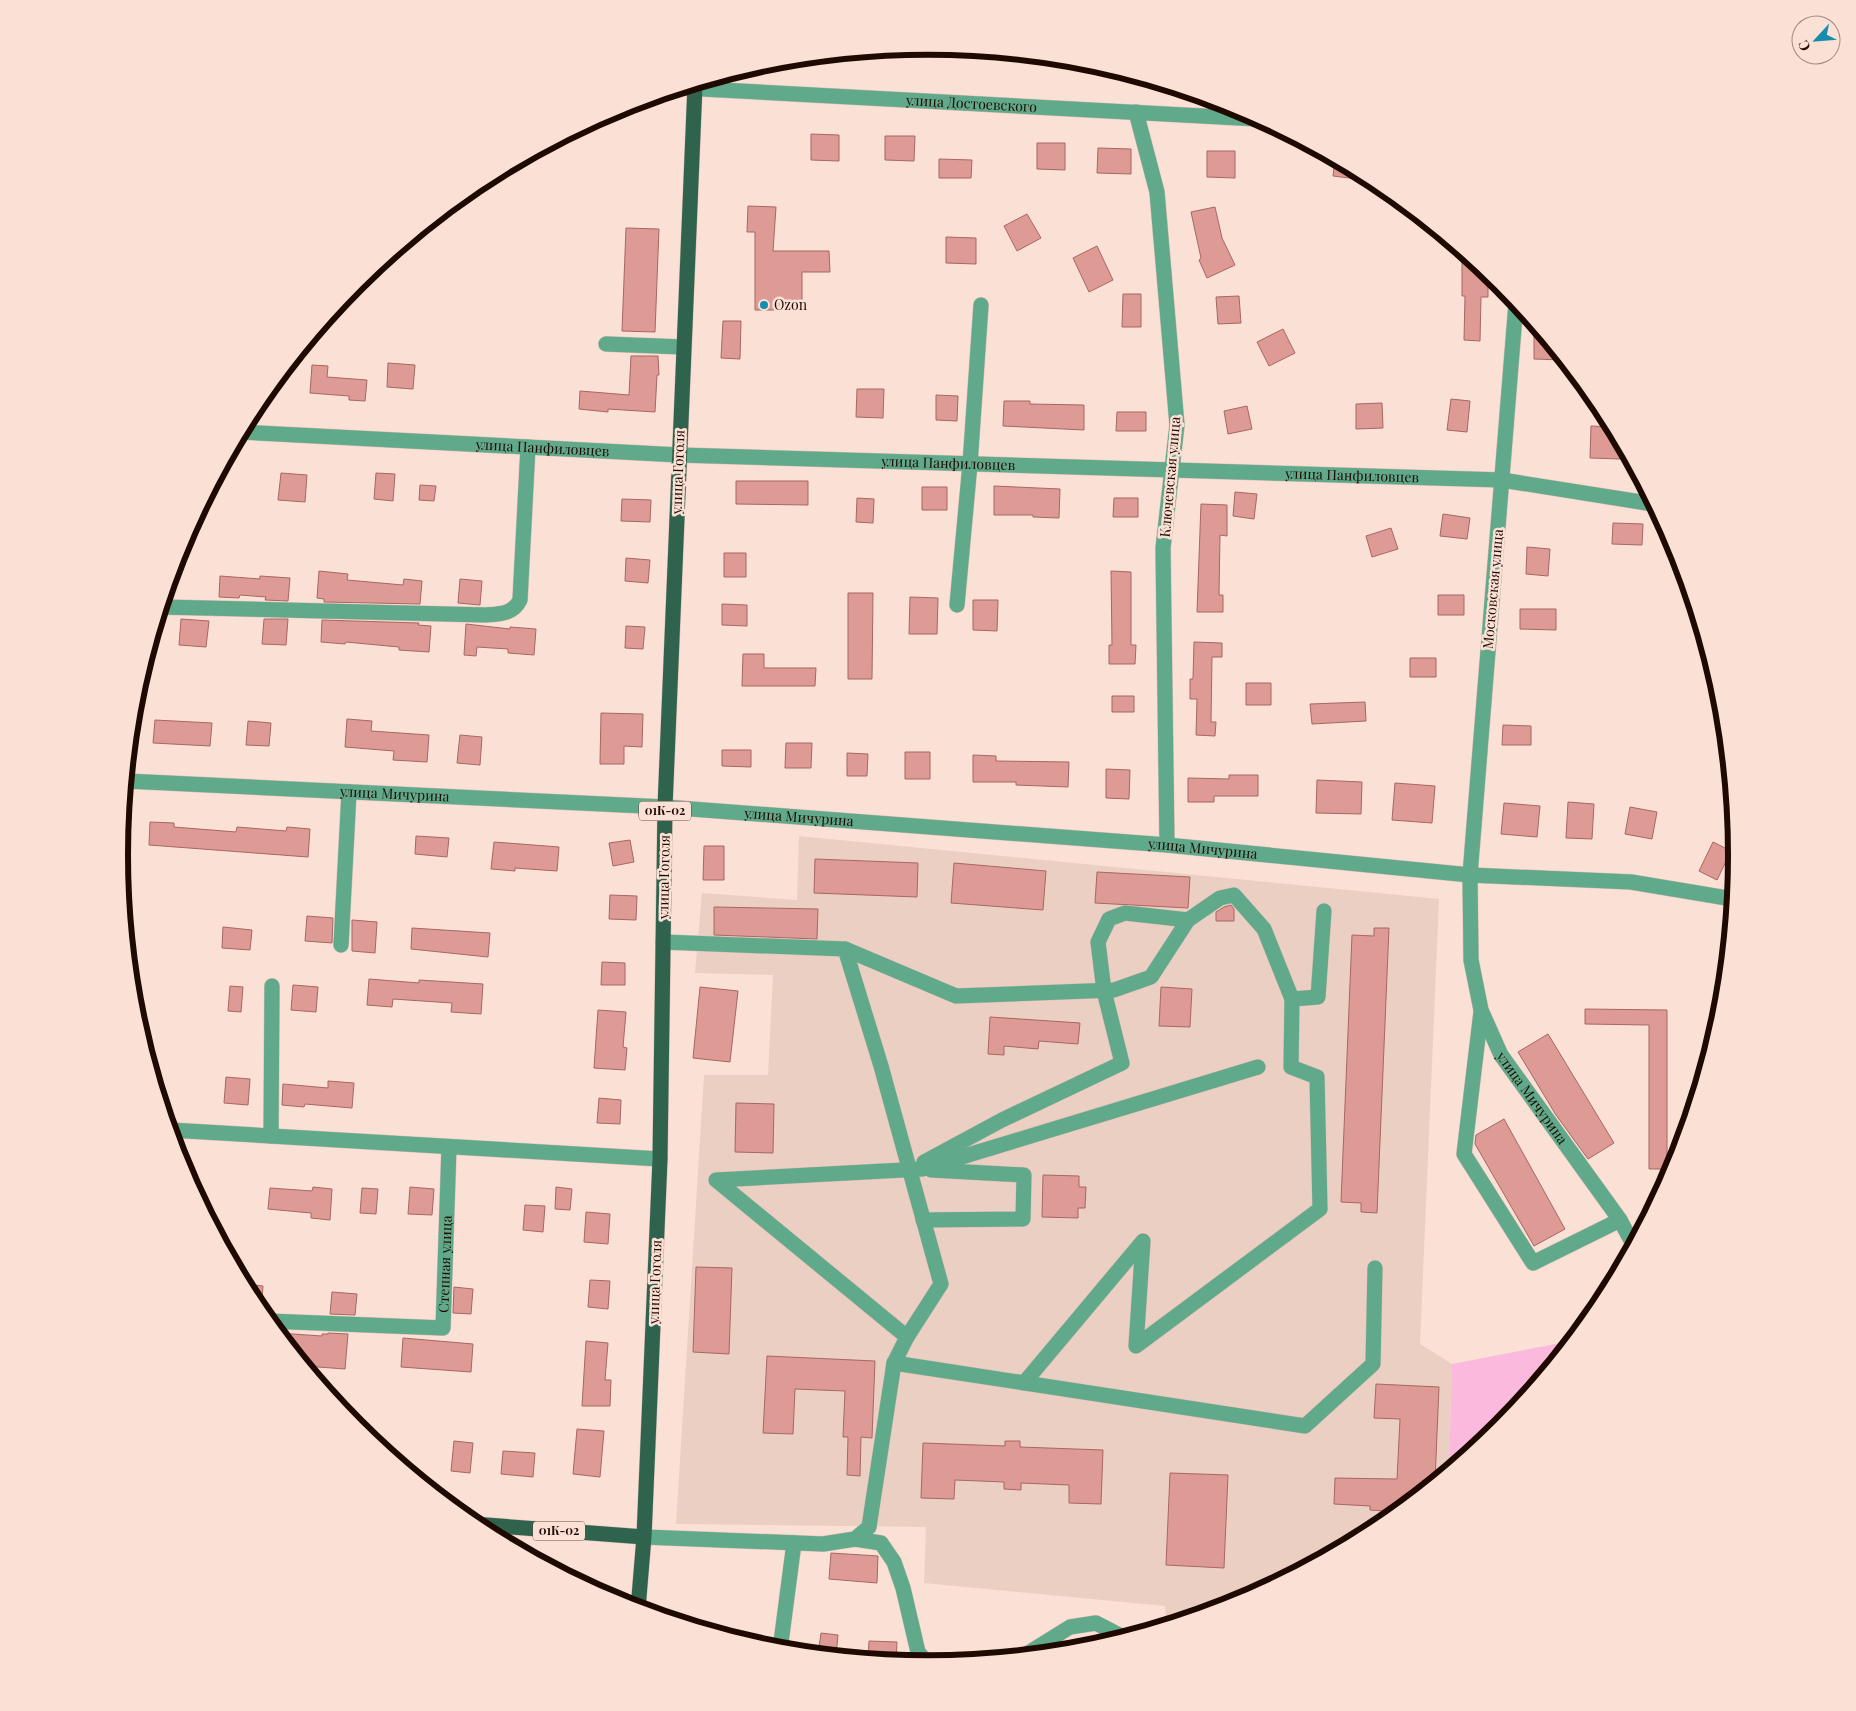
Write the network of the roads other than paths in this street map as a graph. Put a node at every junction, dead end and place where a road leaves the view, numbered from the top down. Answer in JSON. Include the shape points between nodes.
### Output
{"nodes":[{"id":1,"x":702,"y":88,"type":"edge"},
{"id":2,"x":691,"y":91,"type":"edge"},
{"id":3,"x":1136,"y":112,"type":"junction"},
{"id":4,"x":1238,"y":118,"type":"edge"},
{"id":5,"x":981,"y":305,"type":"dead end"},
{"id":6,"x":1515,"y":312,"type":"edge"},
{"id":7,"x":606,"y":344,"type":"dead end"},
{"id":8,"x":683,"y":346,"type":"junction"},
{"id":9,"x":249,"y":432,"type":"edge"},
{"id":10,"x":528,"y":447,"type":"junction"},
{"id":11,"x":679,"y":455,"type":"junction"},
{"id":12,"x":970,"y":464,"type":"junction"},
{"id":13,"x":1172,"y":470,"type":"junction"},
{"id":14,"x":1502,"y":480,"type":"junction"},
{"id":15,"x":1647,"y":503,"type":"edge"},
{"id":16,"x":957,"y":605,"type":"dead end"},
{"id":17,"x":167,"y":607,"type":"edge"},
{"id":18,"x":131,"y":781,"type":"edge"},
{"id":19,"x":349,"y":792,"type":"junction"},
{"id":20,"x":665,"y":806,"type":"junction"},
{"id":21,"x":1167,"y":845,"type":"junction"},
{"id":22,"x":1470,"y":875,"type":"junction"},
{"id":23,"x":1727,"y":898,"type":"edge"},
{"id":24,"x":1324,"y":911,"type":"dead end"},
{"id":25,"x":1188,"y":920,"type":"junction"},
{"id":26,"x":663,"y":942,"type":"junction"},
{"id":27,"x":341,"y":945,"type":"dead end"},
{"id":28,"x":846,"y":949,"type":"junction"},
{"id":29,"x":272,"y":986,"type":"dead end"},
{"id":30,"x":1104,"y":990,"type":"junction"},
{"id":31,"x":1292,"y":999,"type":"junction"},
{"id":32,"x":1481,"y":1010,"type":"junction"},
{"id":33,"x":1258,"y":1067,"type":"dead end"},
{"id":34,"x":176,"y":1130,"type":"edge"},
{"id":35,"x":270,"y":1136,"type":"junction"},
{"id":36,"x":449,"y":1147,"type":"junction"},
{"id":37,"x":660,"y":1159,"type":"junction"},
{"id":38,"x":916,"y":1169,"type":"junction"},
{"id":39,"x":923,"y":1220,"type":"junction"},
{"id":40,"x":1620,"y":1220,"type":"junction"},
{"id":41,"x":1630,"y":1239,"type":"edge"},
{"id":42,"x":1375,"y":1268,"type":"dead end"},
{"id":43,"x":277,"y":1321,"type":"edge"},
{"id":44,"x":907,"y":1337,"type":"junction"},
{"id":45,"x":894,"y":1363,"type":"junction"},
{"id":46,"x":1024,"y":1383,"type":"junction"},
{"id":47,"x":490,"y":1525,"type":"edge"},
{"id":48,"x":644,"y":1537,"type":"junction"},
{"id":49,"x":855,"y":1539,"type":"junction"},
{"id":50,"x":794,"y":1543,"type":"junction"},
{"id":51,"x":639,"y":1601,"type":"edge"},
{"id":52,"x":1116,"y":1633,"type":"edge"},
{"id":53,"x":781,"y":1642,"type":"edge"},
{"id":54,"x":1036,"y":1648,"type":"edge"},
{"id":55,"x":921,"y":1656,"type":"edge"}],
"edges":[{"from":1,"to":3,"type":"street","name":"улица Достоевского"},
{"from":2,"to":8,"type":"main road","name":"улица Гоголя","number":"01К-02"},
{"from":3,"to":4,"type":"street","name":"улица Достоевского"},
{"from":3,"to":13,"type":"street","name":"Ключевская улица","via":[[1157,192],[1177,425]]},
{"from":5,"to":12,"type":"street"},
{"from":6,"to":14,"type":"street","name":"Московская улица"},
{"from":7,"to":8,"type":"street"},
{"from":8,"to":11,"type":"main road","name":"улица Гоголя","number":"01К-02"},
{"from":9,"to":10,"type":"street","name":"улица Панфиловцев"},
{"from":10,"to":11,"type":"street","name":"улица Панфиловцев"},
{"from":10,"to":17,"type":"street","via":[[520,600],[510,612]]},
{"from":11,"to":12,"type":"street","name":"улица Панфиловцев"},
{"from":11,"to":20,"type":"main road","name":"улица Гоголя","number":"01К-02"},
{"from":12,"to":13,"type":"street","name":"улица Панфиловцев"},
{"from":12,"to":16,"type":"street"},
{"from":13,"to":14,"type":"street","name":"улица Панфиловцев"},
{"from":13,"to":21,"type":"street","name":"Ключевская улица","via":[[1163,548]]},
{"from":14,"to":15,"type":"street","name":"улица Панфиловцев"},
{"from":14,"to":22,"type":"street","name":"Московская улица"},
{"from":18,"to":19,"type":"street","name":"улица Мичурина"},
{"from":19,"to":20,"type":"street","name":"улица Мичурина"},
{"from":19,"to":27,"type":"street"},
{"from":20,"to":21,"type":"street","name":"улица Мичурина"},
{"from":20,"to":26,"type":"main road","name":"улица Гоголя","number":"01К-02"},
{"from":21,"to":22,"type":"street","name":"улица Мичурина"},
{"from":22,"to":23,"type":"street","name":"улица Мичурина","via":[[1630,882]]},
{"from":22,"to":32,"type":"street","name":"улица Мичурина","via":[[1471,960]]},
{"from":24,"to":31,"type":"street","via":[[1318,997]]},
{"from":25,"to":30,"type":"street","via":[[1151,977],[1114,990]]},
{"from":25,"to":30,"type":"street","via":[[1125,913],[1109,919],[1098,942]]},
{"from":25,"to":31,"type":"street","via":[[1220,898],[1234,895],[1264,929]]},
{"from":26,"to":28,"type":"street"},
{"from":26,"to":37,"type":"main road","name":"улица Гоголя","number":"01К-02"},
{"from":28,"to":30,"type":"street","via":[[956,996]]},
{"from":28,"to":38,"type":"street"},
{"from":29,"to":35,"type":"street"},
{"from":30,"to":38,"type":"street","via":[[1122,1064],[1002,1120]]},
{"from":31,"to":46,"type":"street","via":[[1291,1067],[1317,1077],[1320,1209],[1136,1346],[1142,1241]]},
{"from":32,"to":40,"type":"street","name":"улица Мичурина","via":[[1501,1055]]},
{"from":32,"to":40,"type":"street","via":[[1464,1154],[1533,1263]]},
{"from":33,"to":38,"type":"street"},
{"from":34,"to":35,"type":"street"},
{"from":35,"to":36,"type":"street"},
{"from":36,"to":37,"type":"street"},
{"from":36,"to":43,"type":"street","name":"Степная улица","via":[[444,1328]]},
{"from":37,"to":48,"type":"main road","name":"улица Гоголя","number":"01К-02"},
{"from":38,"to":39,"type":"street"},
{"from":38,"to":39,"type":"street","via":[[1024,1175],[1023,1219]]},
{"from":38,"to":44,"type":"street","via":[[716,1180]]},
{"from":39,"to":44,"type":"street","via":[[941,1284]]},
{"from":40,"to":41,"type":"street","name":"улица Мичурина"},
{"from":42,"to":46,"type":"street","via":[[1374,1364],[1305,1426]]},
{"from":44,"to":45,"type":"street"},
{"from":45,"to":46,"type":"street"},
{"from":45,"to":49,"type":"street","via":[[869,1526]]},
{"from":47,"to":48,"type":"main road","number":"01К-02"},
{"from":48,"to":50,"type":"street"},
{"from":48,"to":51,"type":"main road","name":"улица Гоголя"},
{"from":49,"to":50,"type":"street","via":[[823,1544]]},
{"from":49,"to":55,"type":"street","via":[[881,1543],[894,1562]]},
{"from":50,"to":53,"type":"street"},
{"from":52,"to":54,"type":"street","via":[[1096,1623],[1070,1627]]}]}
